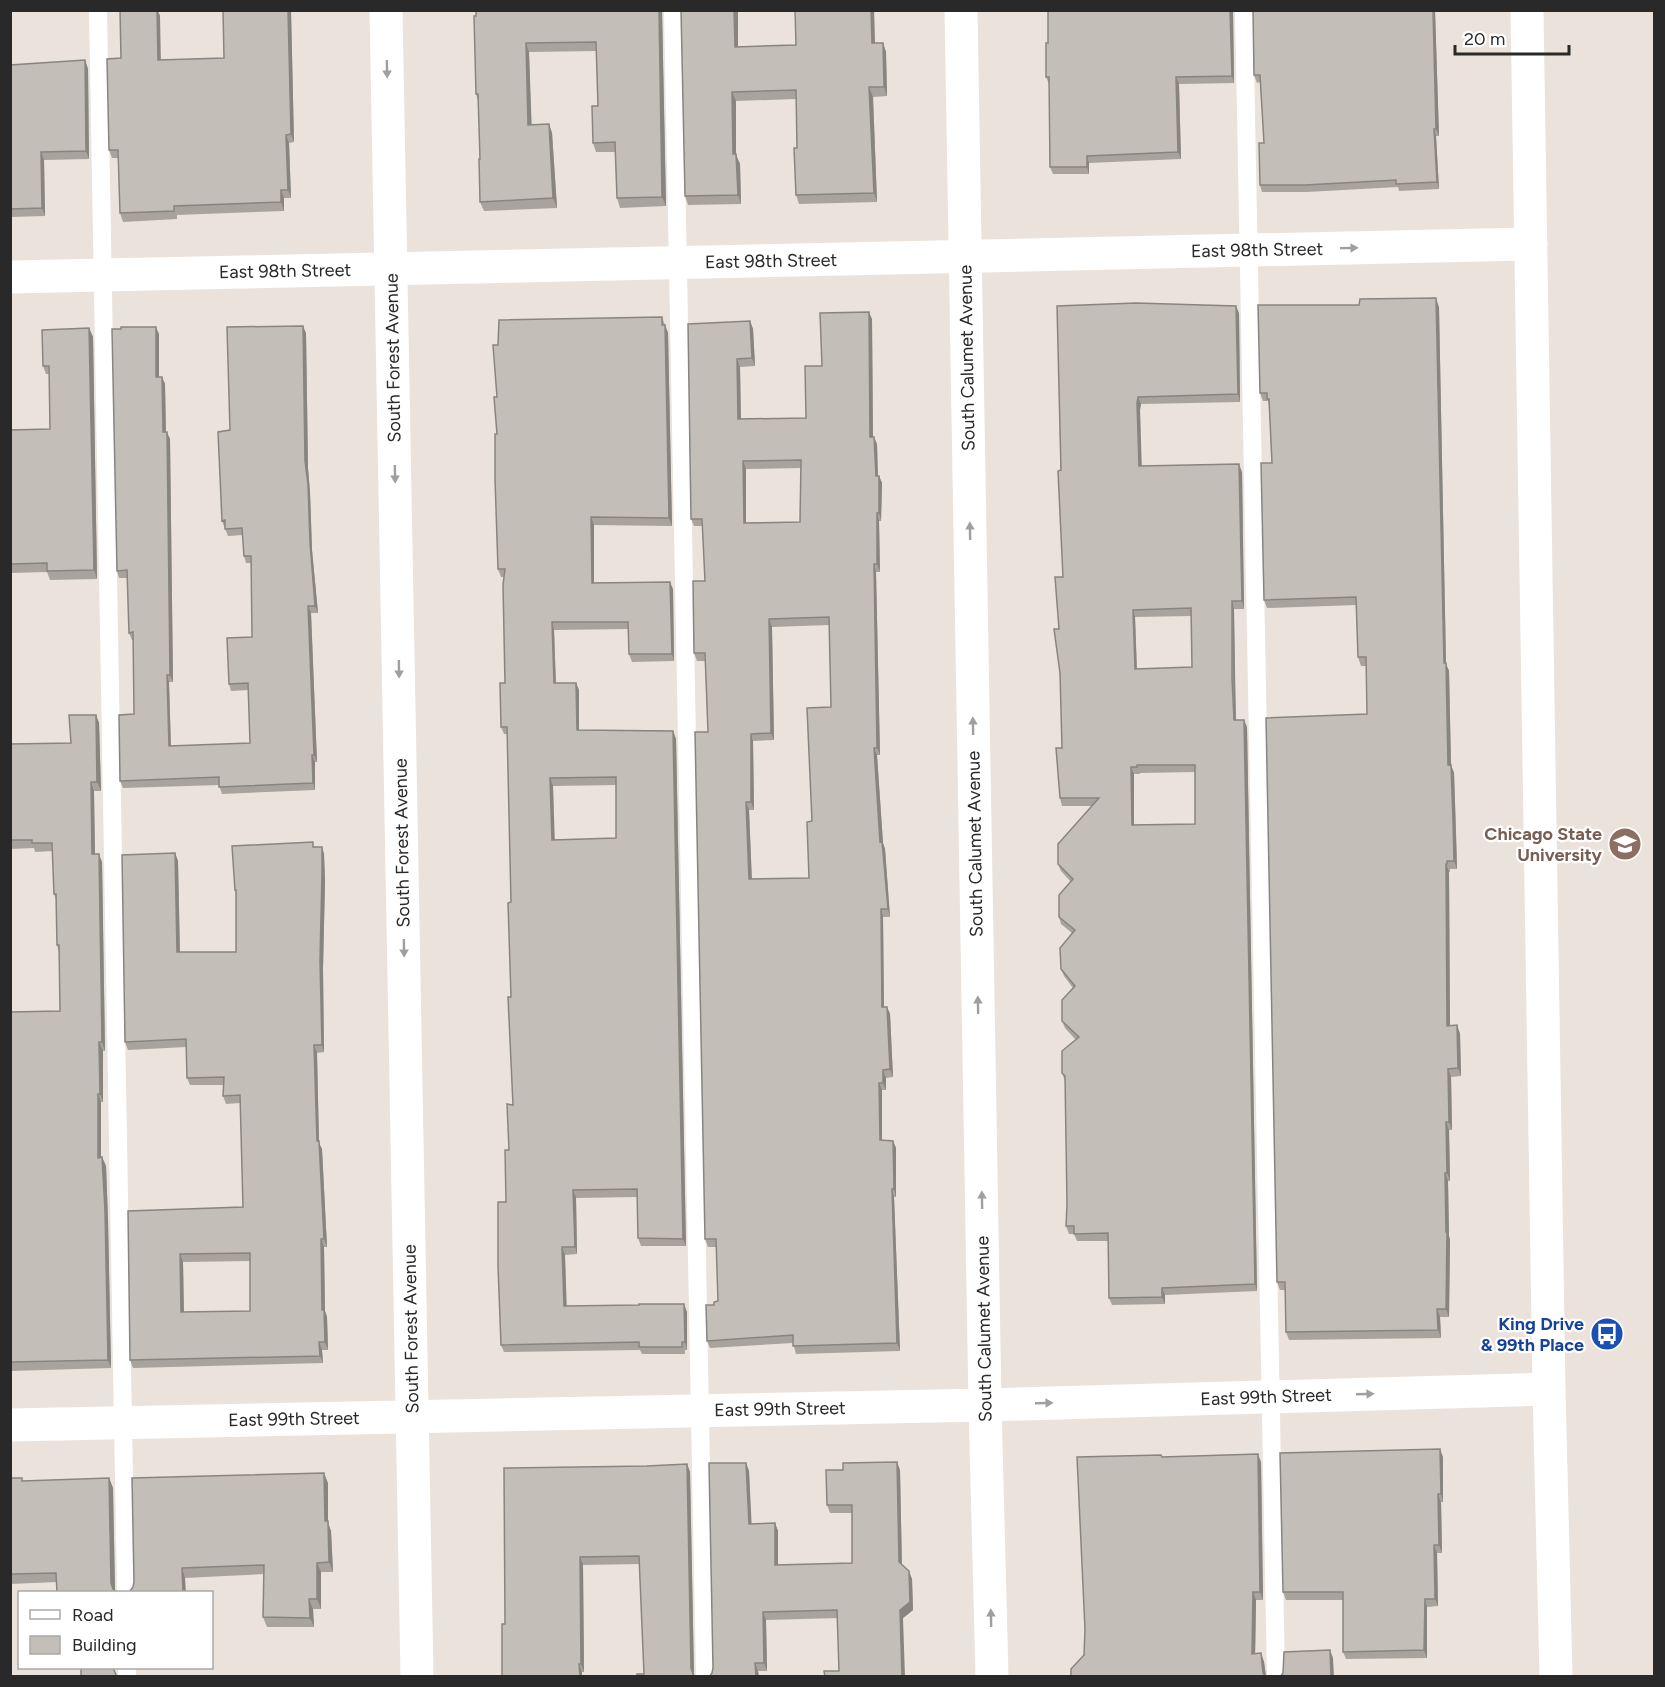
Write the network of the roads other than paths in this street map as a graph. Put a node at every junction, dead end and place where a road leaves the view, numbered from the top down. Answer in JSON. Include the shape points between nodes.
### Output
{"nodes":[{"id":1,"x":98,"y":10,"type":"edge"},
{"id":2,"x":386,"y":10,"type":"edge"},
{"id":3,"x":673,"y":10,"type":"edge"},
{"id":4,"x":961,"y":10,"type":"edge"},
{"id":5,"x":1244,"y":10,"type":"edge"},
{"id":6,"x":1527,"y":10,"type":"edge"},
{"id":7,"x":1531,"y":244,"type":"junction"},
{"id":8,"x":1249,"y":250,"type":"junction"},
{"id":9,"x":965,"y":257,"type":"junction"},
{"id":10,"x":678,"y":263,"type":"junction"},
{"id":11,"x":391,"y":269,"type":"junction"},
{"id":12,"x":102,"y":275,"type":"junction"},
{"id":13,"x":10,"y":277,"type":"edge"},
{"id":14,"x":1549,"y":1389,"type":"junction"},
{"id":15,"x":1271,"y":1397,"type":"junction"},
{"id":16,"x":985,"y":1405,"type":"junction"},
{"id":17,"x":700,"y":1410,"type":"junction"},
{"id":18,"x":412,"y":1416,"type":"junction"},
{"id":19,"x":123,"y":1422,"type":"junction"},
{"id":20,"x":10,"y":1425,"type":"edge"},
{"id":21,"x":126,"y":1591,"type":"edge"},
{"id":22,"x":417,"y":1677,"type":"edge"},
{"id":23,"x":705,"y":1677,"type":"edge"},
{"id":24,"x":992,"y":1677,"type":"edge"},
{"id":25,"x":1276,"y":1677,"type":"edge"},
{"id":26,"x":1556,"y":1677,"type":"edge"}],
"edges":[{"from":1,"to":12,"type":"lane"},
{"from":2,"to":11,"type":"street","name":"South Forest Avenue","one_way":true},
{"from":3,"to":10,"type":"lane"},
{"from":4,"to":9,"type":"street","name":"South Calumet Avenue"},
{"from":5,"to":8,"type":"lane"},
{"from":6,"to":7,"type":"street"},
{"from":8,"to":7,"type":"street","name":"East 98th Street","one_way":true},
{"from":7,"to":14,"type":"street"},
{"from":8,"to":9,"type":"street","name":"East 98th Street"},
{"from":8,"to":15,"type":"lane"},
{"from":9,"to":10,"type":"street","name":"East 98th Street"},
{"from":16,"to":9,"type":"street","name":"South Calumet Avenue","one_way":true},
{"from":10,"to":11,"type":"street","name":"East 98th Street"},
{"from":10,"to":17,"type":"lane"},
{"from":11,"to":12,"type":"street","name":"East 98th Street"},
{"from":11,"to":18,"type":"street","name":"South Forest Avenue","one_way":true},
{"from":12,"to":13,"type":"street","name":"East 98th Street"},
{"from":12,"to":19,"type":"lane"},
{"from":15,"to":14,"type":"street","name":"East 99th Street","one_way":true},
{"from":14,"to":26,"type":"street"},
{"from":16,"to":15,"type":"street","name":"East 99th Street","one_way":true},
{"from":15,"to":25,"type":"lane"},
{"from":16,"to":17,"type":"street","name":"East 99th Street"},
{"from":24,"to":16,"type":"street","name":"South Calumet Avenue","one_way":true},
{"from":17,"to":18,"type":"street","name":"East 99th Street"},
{"from":17,"to":23,"type":"lane"},
{"from":18,"to":19,"type":"street","name":"East 99th Street"},
{"from":18,"to":22,"type":"street","name":"South Forest Avenue"},
{"from":19,"to":20,"type":"street","name":"East 99th Street"},
{"from":19,"to":21,"type":"lane"}]}
